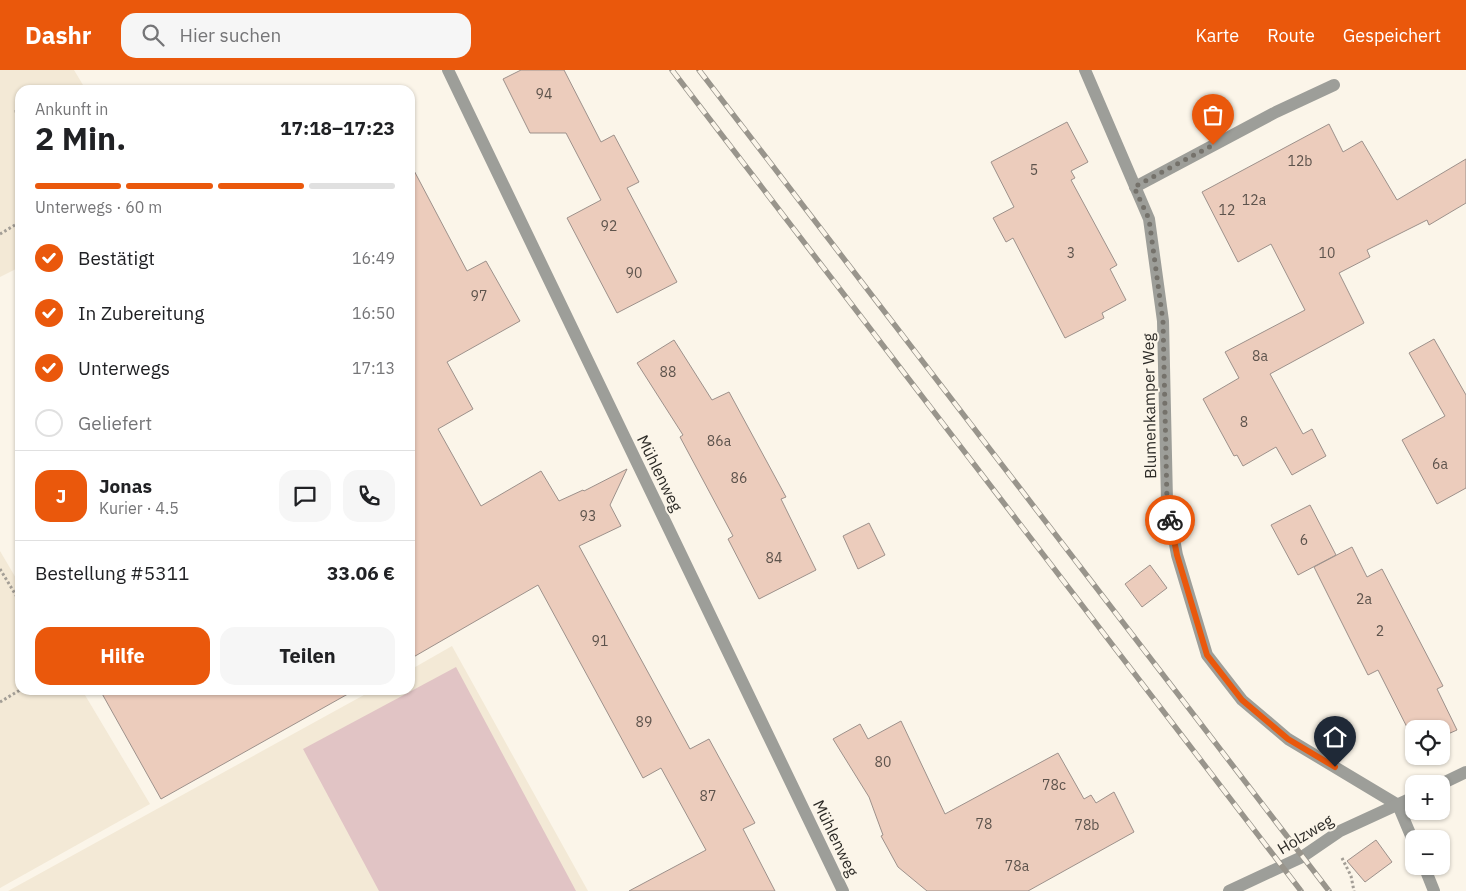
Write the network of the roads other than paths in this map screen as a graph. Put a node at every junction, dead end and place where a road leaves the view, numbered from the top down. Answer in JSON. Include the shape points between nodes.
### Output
{"nodes":[{"id":1,"x":448,"y":70,"type":"edge"},
{"id":2,"x":1085,"y":70,"type":"edge"},
{"id":3,"x":1334,"y":85,"type":"dead end"},
{"id":4,"x":1134,"y":187,"type":"junction"},
{"id":5,"x":1466,"y":772,"type":"edge"},
{"id":6,"x":1450,"y":780,"type":"edge"},
{"id":7,"x":1405,"y":802,"type":"edge"},
{"id":8,"x":1398,"y":805,"type":"junction"},
{"id":9,"x":1409,"y":830,"type":"edge"},
{"id":10,"x":1428,"y":875,"type":"edge"},
{"id":11,"x":843,"y":891,"type":"edge"},
{"id":12,"x":1229,"y":891,"type":"edge"},
{"id":13,"x":1434,"y":891,"type":"edge"}],
"edges":[{"from":1,"to":11,"type":"street","name":"Mühlenweg"},
{"from":2,"to":4,"type":"street","name":"Blumenkamper Weg"},
{"from":3,"to":4,"type":"street"},
{"from":4,"to":8,"type":"street","name":"Blumenkamper Weg","via":[[1149,219],[1163,321],[1167,501],[1177,555],[1207,655],[1242,700],[1288,739]]},
{"from":5,"to":6,"type":"street"},
{"from":7,"to":8,"type":"street","name":"Holzweg"},
{"from":8,"to":9,"type":"street"},
{"from":8,"to":12,"type":"street","name":"Holzweg","via":[[1340,831],[1302,857]]},
{"from":10,"to":13,"type":"street"}]}
